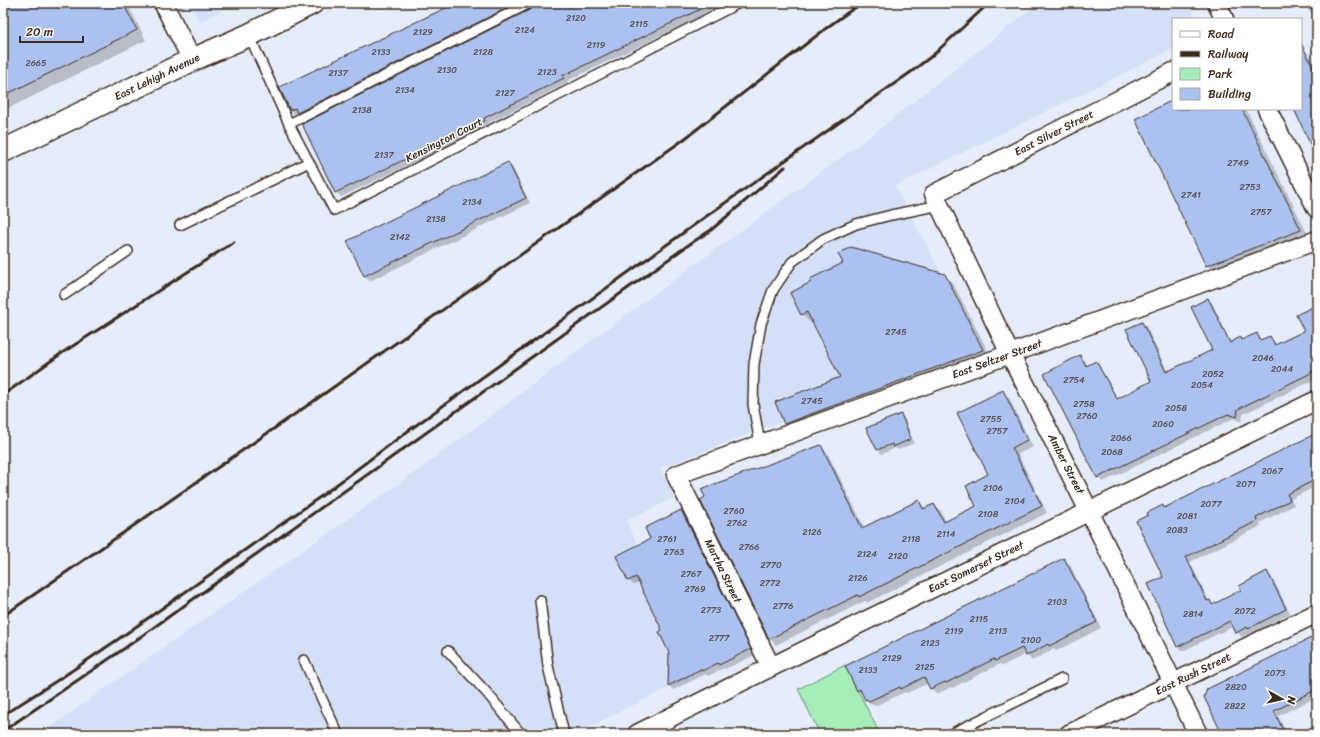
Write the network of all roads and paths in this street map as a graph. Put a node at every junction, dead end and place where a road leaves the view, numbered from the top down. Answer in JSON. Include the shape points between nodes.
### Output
{"nodes":[{"id":1,"x":163,"y":3,"type":"edge"},
{"id":2,"x":312,"y":3,"type":"edge"},
{"id":3,"x":530,"y":3,"type":"edge"},
{"id":4,"x":739,"y":3,"type":"edge"},
{"id":5,"x":1217,"y":3,"type":"edge"},
{"id":6,"x":1224,"y":18,"type":"edge"},
{"id":7,"x":249,"y":35,"type":"junction"},
{"id":8,"x":192,"y":60,"type":"junction"},
{"id":9,"x":1172,"y":73,"type":"edge"},
{"id":10,"x":1268,"y":110,"type":"edge"},
{"id":11,"x":289,"y":124,"type":"junction"},
{"id":12,"x":3,"y":151,"type":"edge"},
{"id":13,"x":309,"y":162,"type":"junction"},
{"id":14,"x":937,"y":200,"type":"junction"},
{"id":15,"x":1317,"y":209,"type":"edge"},
{"id":16,"x":180,"y":225,"type":"dead end"},
{"id":17,"x":1317,"y":240,"type":"edge"},
{"id":18,"x":128,"y":251,"type":"dead end"},
{"id":19,"x":64,"y":295,"type":"dead end"},
{"id":20,"x":1010,"y":354,"type":"junction"},
{"id":21,"x":1317,"y":400,"type":"edge"},
{"id":22,"x":760,"y":444,"type":"junction"},
{"id":23,"x":676,"y":475,"type":"joint"},
{"id":24,"x":1090,"y":512,"type":"junction"},
{"id":25,"x":540,"y":600,"type":"dead end"},
{"id":26,"x":1317,"y":613,"type":"edge"},
{"id":27,"x":448,"y":651,"type":"dead end"},
{"id":28,"x":304,"y":660,"type":"dead end"},
{"id":29,"x":771,"y":667,"type":"junction"},
{"id":30,"x":1062,"y":679,"type":"dead end"},
{"id":31,"x":1173,"y":684,"type":"junction"},
{"id":32,"x":338,"y":734,"type":"edge"},
{"id":33,"x":521,"y":734,"type":"edge"},
{"id":34,"x":564,"y":734,"type":"edge"},
{"id":35,"x":636,"y":734,"type":"edge"},
{"id":36,"x":953,"y":734,"type":"edge"},
{"id":37,"x":1069,"y":734,"type":"edge"},
{"id":38,"x":1198,"y":734,"type":"edge"}],
"edges":[{"from":1,"to":8,"type":"street"},
{"from":2,"to":7,"type":"main road","name":"East Lehigh Avenue"},
{"from":3,"to":11,"type":"lane"},
{"from":4,"to":13,"type":"lane","name":"Kensington Court","via":[[334,210]]},
{"from":5,"to":6,"type":"street"},
{"from":7,"to":8,"type":"main road","name":"East Lehigh Avenue"},
{"from":7,"to":11,"type":"lane","name":"Kensington Court"},
{"from":8,"to":12,"type":"main road","name":"East Lehigh Avenue"},
{"from":9,"to":14,"type":"street","name":"East Silver Street"},
{"from":10,"to":15,"type":"street"},
{"from":11,"to":13,"type":"lane","name":"Kensington Court"},
{"from":13,"to":16,"type":"lane"},
{"from":14,"to":20,"type":"street","name":"Amber Street"},
{"from":14,"to":22,"type":"lane","via":[[856,224],[823,239],[792,262],[773,290],[761,324],[754,364],[753,404]]},
{"from":17,"to":20,"type":"street","name":"East Seltzer Street"},
{"from":18,"to":19,"type":"lane"},
{"from":20,"to":22,"type":"street","name":"East Seltzer Street"},
{"from":20,"to":24,"type":"street","name":"Amber Street"},
{"from":21,"to":24,"type":"street","name":"East Somerset Street"},
{"from":22,"to":23,"type":"street","name":"East Seltzer Street"},
{"from":23,"to":29,"type":"street","name":"Martha Street"},
{"from":24,"to":29,"type":"street","name":"East Somerset Street"},
{"from":24,"to":31,"type":"street","name":"Amber Street"},
{"from":25,"to":34,"type":"lane","via":[[548,666]]},
{"from":26,"to":31,"type":"street","name":"East Rush Street"},
{"from":27,"to":33,"type":"lane"},
{"from":28,"to":32,"type":"lane"},
{"from":29,"to":35,"type":"street","name":"East Somerset Street"},
{"from":30,"to":36,"type":"lane"},
{"from":31,"to":37,"type":"street","name":"East Rush Street"},
{"from":31,"to":38,"type":"street","name":"Amber Street"}]}
